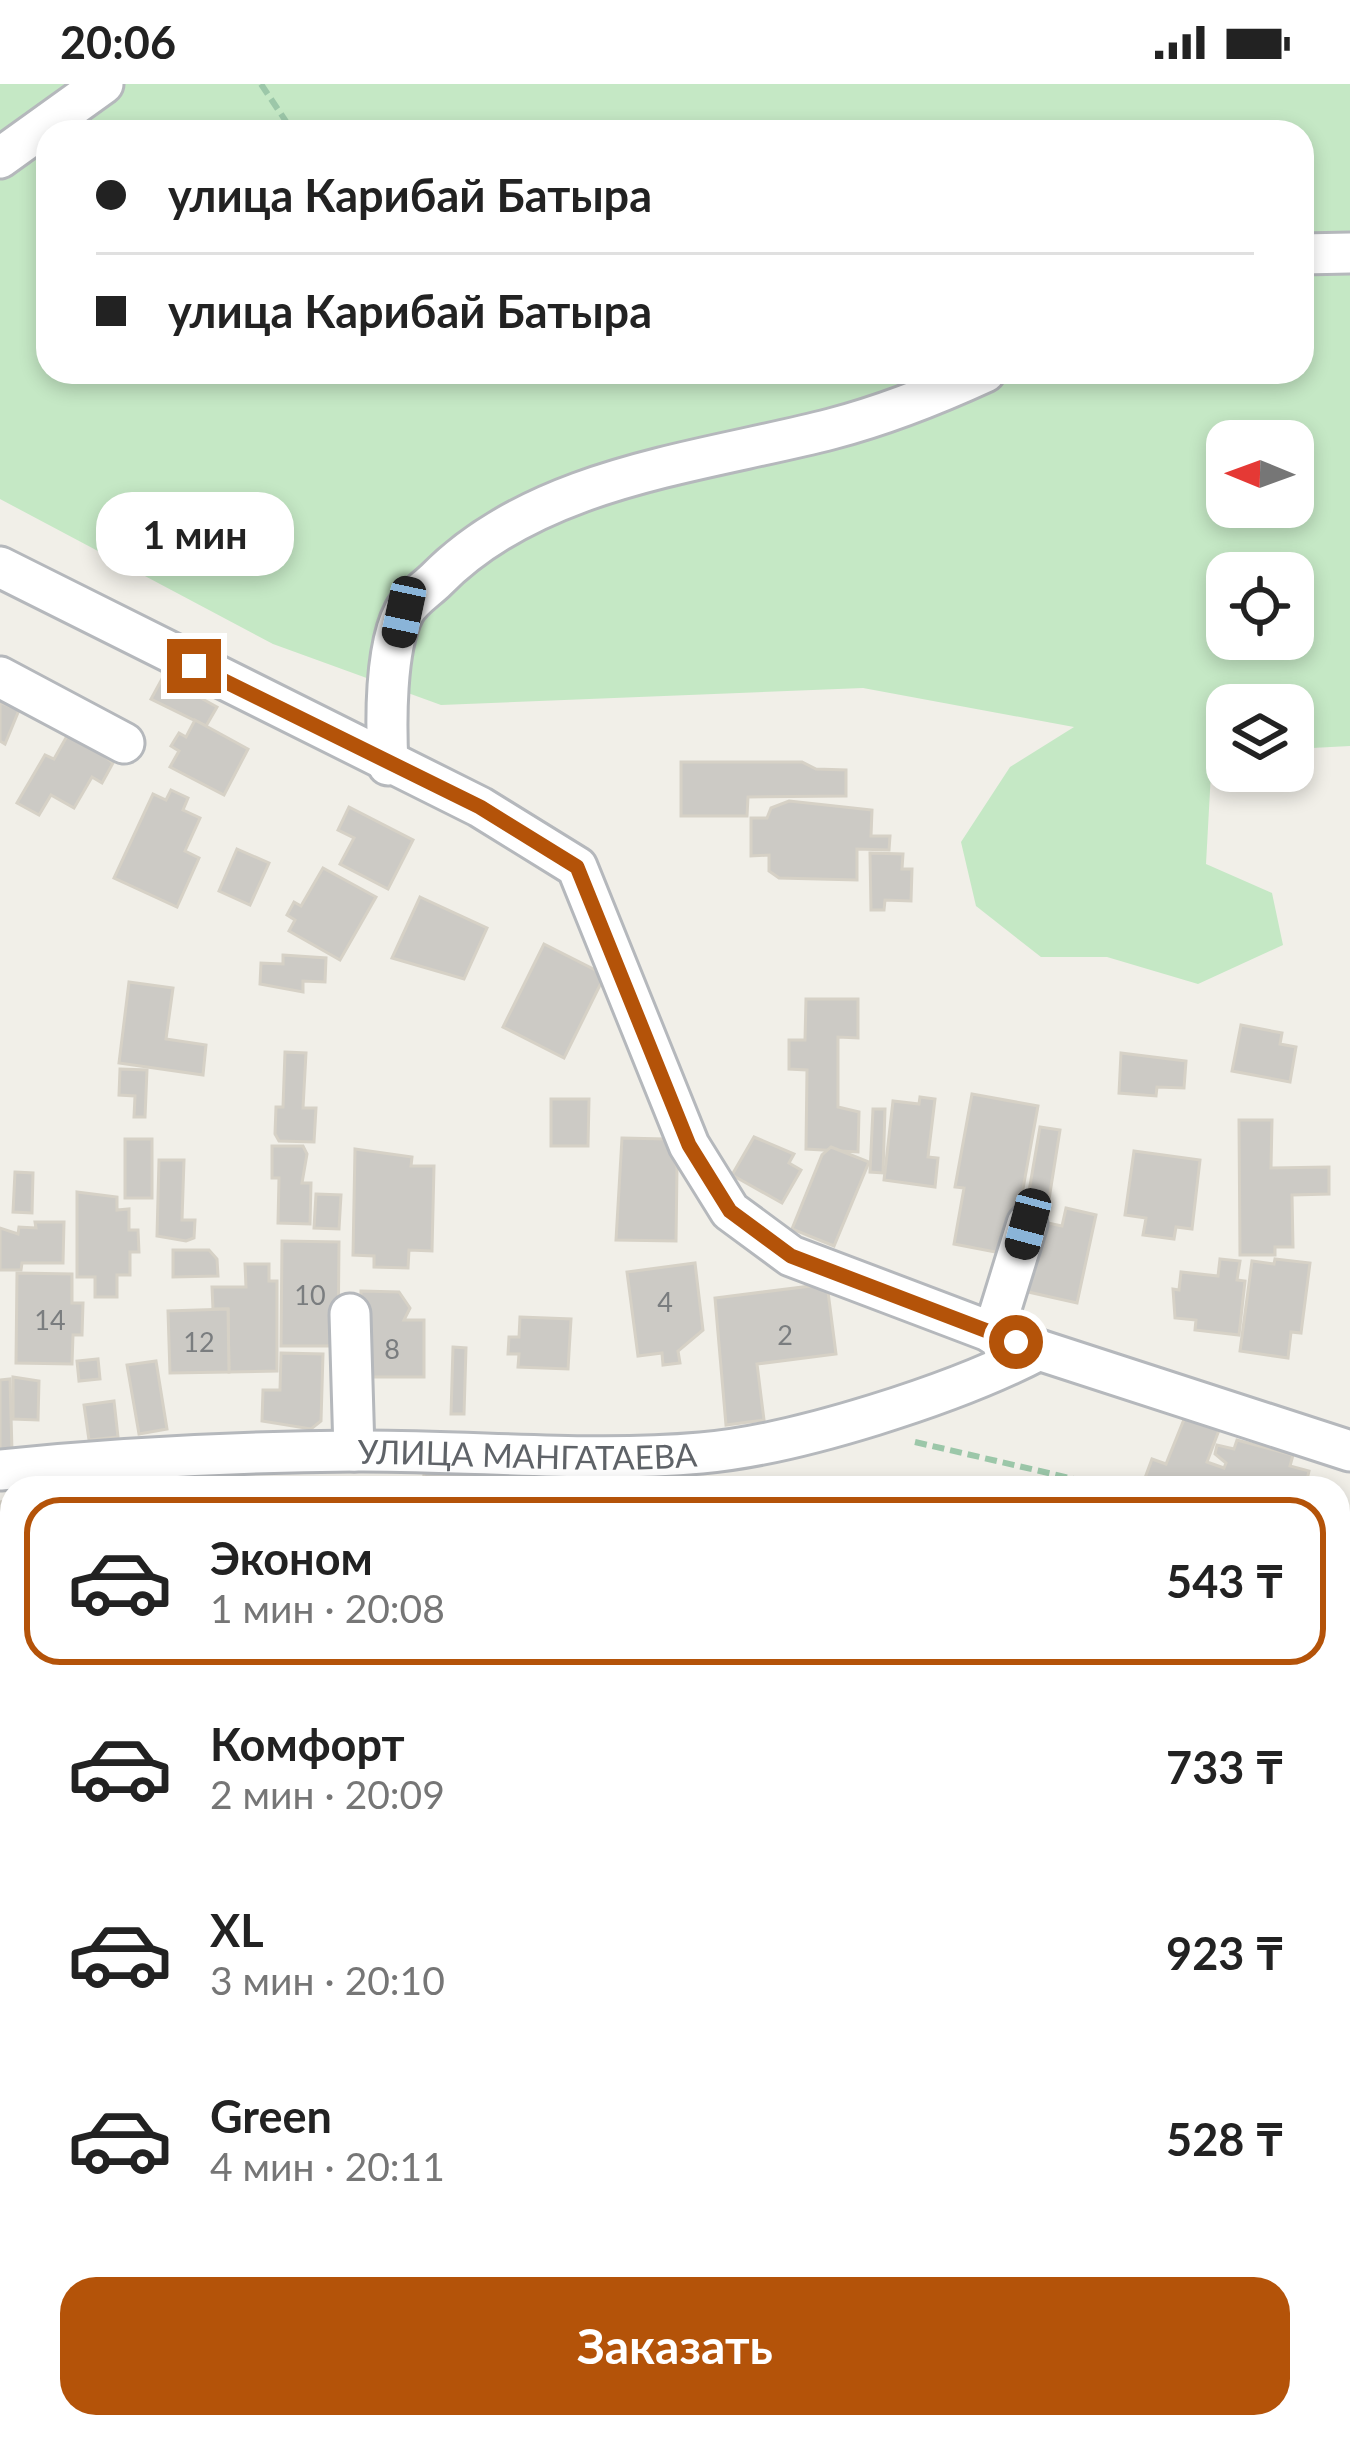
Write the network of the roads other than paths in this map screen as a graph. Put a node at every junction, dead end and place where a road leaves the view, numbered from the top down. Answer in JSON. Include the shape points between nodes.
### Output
{"nodes":[{"id":1,"x":103,"y":84,"type":"edge"},
{"id":2,"x":53,"y":120,"type":"edge"},
{"id":3,"x":36,"y":132,"type":"edge"},
{"id":4,"x":0,"y":158,"type":"edge"},
{"id":5,"x":1350,"y":253,"type":"edge"},
{"id":6,"x":1314,"y":254,"type":"edge"},
{"id":7,"x":959,"y":384,"type":"edge"},
{"id":8,"x":0,"y":567,"type":"edge"},
{"id":9,"x":0,"y":677,"type":"edge"},
{"id":10,"x":124,"y":743,"type":"dead end"},
{"id":11,"x":388,"y":765,"type":"junction"},
{"id":12,"x":1028,"y":1224,"type":"dead end"},
{"id":13,"x":350,"y":1314,"type":"dead end"},
{"id":14,"x":993,"y":1334,"type":"junction"},
{"id":15,"x":1039,"y":1350,"type":"junction"},
{"id":16,"x":353,"y":1451,"type":"junction"},
{"id":17,"x":1350,"y":1451,"type":"edge"},
{"id":18,"x":0,"y":1470,"type":"edge"}],
"edges":[{"from":1,"to":2,"type":"street"},
{"from":3,"to":4,"type":"street"},
{"from":5,"to":6,"type":"street"},
{"from":7,"to":11,"type":"street","via":[[830,429],[725,449],[582,493],[454,560],[404,612],[384,705]]},
{"from":8,"to":11,"type":"street"},
{"from":9,"to":10,"type":"street"},
{"from":11,"to":14,"type":"street","via":[[480,807],[577,867],[689,1145],[730,1211],[791,1256]]},
{"from":12,"to":14,"type":"street"},
{"from":13,"to":16,"type":"street"},
{"from":14,"to":15,"type":"street"},
{"from":15,"to":16,"type":"street","name":"УЛИЦА МАНГАТАЕВА","via":[[980,1381],[702,1453]]},
{"from":15,"to":17,"type":"street"},
{"from":16,"to":18,"type":"street","name":"УЛИЦА МАНГАТАЕВА","via":[[129,1456]]}]}
